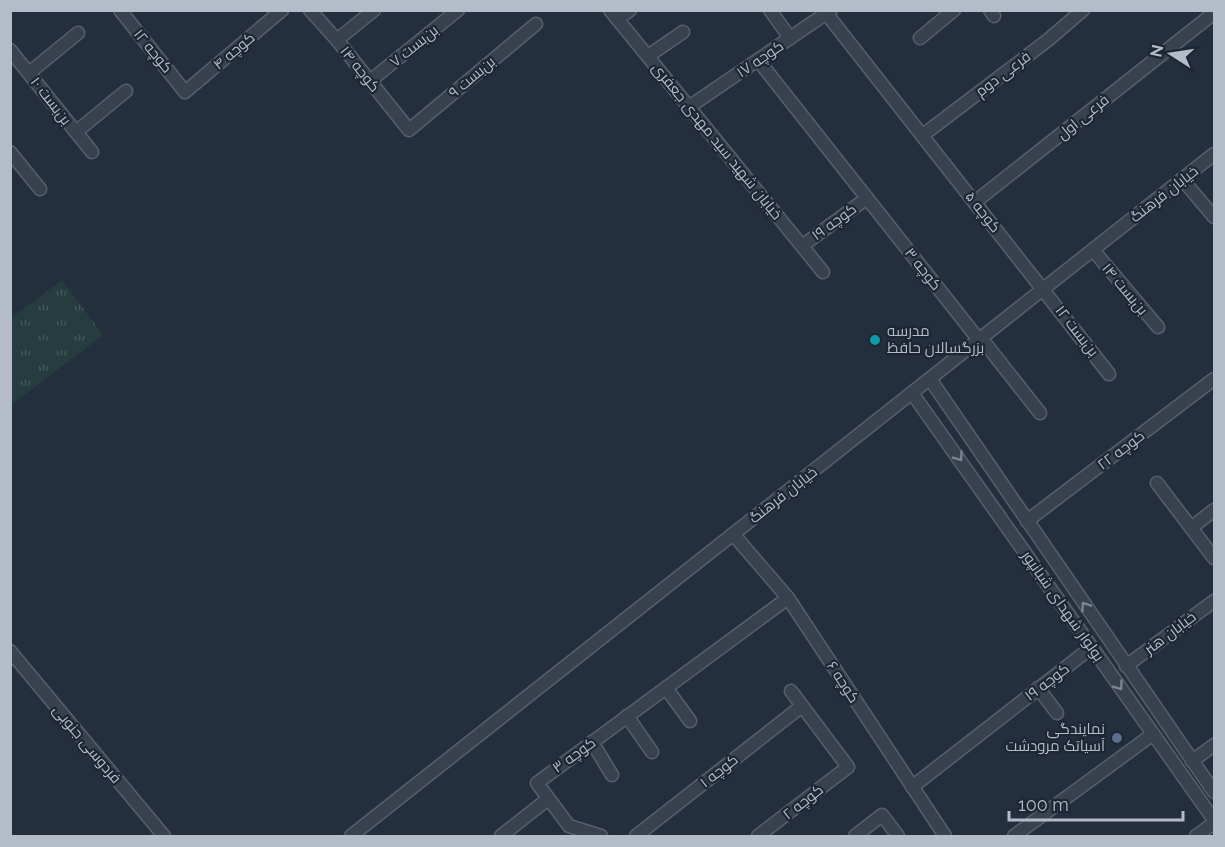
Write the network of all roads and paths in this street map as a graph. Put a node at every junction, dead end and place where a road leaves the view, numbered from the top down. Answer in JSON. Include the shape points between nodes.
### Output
{"nodes":[{"id":1,"x":120,"y":10,"type":"edge"},
{"id":2,"x":282,"y":10,"type":"edge"},
{"id":3,"x":310,"y":10,"type":"edge"},
{"id":4,"x":374,"y":10,"type":"edge"},
{"id":5,"x":458,"y":10,"type":"edge"},
{"id":6,"x":630,"y":10,"type":"edge"},
{"id":7,"x":770,"y":10,"type":"edge"},
{"id":8,"x":954,"y":10,"type":"edge"},
{"id":9,"x":1083,"y":10,"type":"edge"},
{"id":10,"x":828,"y":12,"type":"edge"},
{"id":11,"x":1215,"y":13,"type":"edge"},
{"id":12,"x":614,"y":15,"type":"edge"},
{"id":13,"x":536,"y":24,"type":"dead end"},
{"id":14,"x":683,"y":32,"type":"dead end"},
{"id":15,"x":78,"y":33,"type":"dead end"},
{"id":16,"x":790,"y":38,"type":"junction"},
{"id":17,"x":920,"y":38,"type":"dead end"},
{"id":18,"x":337,"y":40,"type":"junction"},
{"id":19,"x":10,"y":50,"type":"edge"},
{"id":20,"x":648,"y":56,"type":"junction"},
{"id":21,"x":758,"y":60,"type":"junction"},
{"id":22,"x":29,"y":73,"type":"junction"},
{"id":23,"x":370,"y":81,"type":"junction"},
{"id":24,"x":126,"y":92,"type":"dead end"},
{"id":25,"x":185,"y":92,"type":"joint"},
{"id":26,"x":689,"y":107,"type":"junction"},
{"id":27,"x":409,"y":130,"type":"joint"},
{"id":28,"x":76,"y":132,"type":"junction"},
{"id":29,"x":923,"y":135,"type":"junction"},
{"id":30,"x":10,"y":152,"type":"edge"},
{"id":31,"x":92,"y":152,"type":"dead end"},
{"id":32,"x":1215,"y":154,"type":"edge"},
{"id":33,"x":1182,"y":180,"type":"junction"},
{"id":34,"x":40,"y":189,"type":"dead end"},
{"id":35,"x":867,"y":198,"type":"junction"},
{"id":36,"x":975,"y":202,"type":"junction"},
{"id":37,"x":1215,"y":217,"type":"edge"},
{"id":38,"x":802,"y":246,"type":"junction"},
{"id":39,"x":1093,"y":250,"type":"junction"},
{"id":40,"x":823,"y":272,"type":"dead end"},
{"id":41,"x":1044,"y":289,"type":"junction"},
{"id":42,"x":1158,"y":327,"type":"dead end"},
{"id":43,"x":980,"y":339,"type":"junction"},
{"id":44,"x":1109,"y":374,"type":"dead end"},
{"id":45,"x":1215,"y":378,"type":"edge"},
{"id":46,"x":930,"y":379,"type":"junction"},
{"id":47,"x":912,"y":393,"type":"junction"},
{"id":48,"x":953,"y":413,"type":"junction"},
{"id":49,"x":1040,"y":413,"type":"dead end"},
{"id":50,"x":937,"y":425,"type":"junction"},
{"id":51,"x":1157,"y":483,"type":"dead end"},
{"id":52,"x":1215,"y":510,"type":"edge"},
{"id":53,"x":1027,"y":521,"type":"junction"},
{"id":54,"x":1191,"y":528,"type":"junction"},
{"id":55,"x":733,"y":534,"type":"junction"},
{"id":56,"x":1215,"y":558,"type":"edge"},
{"id":57,"x":788,"y":598,"type":"junction"},
{"id":58,"x":1215,"y":601,"type":"edge"},
{"id":59,"x":1092,"y":647,"type":"junction"},
{"id":60,"x":10,"y":651,"type":"edge"},
{"id":61,"x":1126,"y":666,"type":"junction"},
{"id":62,"x":666,"y":688,"type":"junction"},
{"id":63,"x":1038,"y":688,"type":"junction"},
{"id":64,"x":791,"y":691,"type":"dead end"},
{"id":65,"x":1149,"y":698,"type":"junction"},
{"id":66,"x":802,"y":706,"type":"junction"},
{"id":67,"x":1135,"y":709,"type":"junction"},
{"id":68,"x":1057,"y":713,"type":"dead end"},
{"id":69,"x":627,"y":716,"type":"junction"},
{"id":70,"x":690,"y":721,"type":"dead end"},
{"id":71,"x":1153,"y":734,"type":"junction"},
{"id":72,"x":592,"y":742,"type":"junction"},
{"id":73,"x":1215,"y":745,"type":"edge"},
{"id":74,"x":652,"y":752,"type":"dead end"},
{"id":75,"x":1192,"y":761,"type":"junction"},
{"id":76,"x":612,"y":774,"type":"dead end"},
{"id":77,"x":912,"y":787,"type":"junction"},
{"id":78,"x":1215,"y":792,"type":"edge"},
{"id":79,"x":548,"y":799,"type":"junction"},
{"id":80,"x":1215,"y":821,"type":"edge"},
{"id":81,"x":164,"y":837,"type":"edge"},
{"id":82,"x":351,"y":837,"type":"edge"},
{"id":83,"x":501,"y":837,"type":"edge"},
{"id":84,"x":601,"y":837,"type":"edge"},
{"id":85,"x":636,"y":837,"type":"edge"},
{"id":86,"x":758,"y":837,"type":"edge"},
{"id":87,"x":855,"y":837,"type":"edge"},
{"id":88,"x":898,"y":837,"type":"edge"},
{"id":89,"x":945,"y":837,"type":"edge"},
{"id":90,"x":1014,"y":837,"type":"edge"},
{"id":91,"x":1196,"y":837,"type":"edge"}],
"edges":[{"from":1,"to":25,"type":"street","name":"کوچه ۱۲"},
{"from":2,"to":25,"type":"street","name":"کوچه ۴"},
{"from":3,"to":18,"type":"street","name":"کوچه ۱۴"},
{"from":4,"to":18,"type":"street"},
{"from":5,"to":23,"type":"street","name":"بن‌بست ۷"},
{"from":6,"to":12,"type":"street"},
{"from":7,"to":16,"type":"street"},
{"from":8,"to":17,"type":"street"},
{"from":9,"to":29,"type":"street","name":"فرعی دوم"},
{"from":10,"to":16,"type":"street","name":"کوچه ۱۷"},
{"from":10,"to":29,"type":"street"},
{"from":11,"to":36,"type":"street","name":"فرعی اول"},
{"from":12,"to":20,"type":"street","name":"خیابان شهید سید مهدی جعفری"},
{"from":13,"to":27,"type":"street","name":"بن‌بست ۹"},
{"from":14,"to":20,"type":"street"},
{"from":15,"to":22,"type":"street"},
{"from":16,"to":21,"type":"street","name":"کوچه ۱۷"},
{"from":18,"to":23,"type":"street","name":"کوچه ۱۴"},
{"from":19,"to":22,"type":"street","name":"بن‌بست ۱۰"},
{"from":20,"to":26,"type":"street","name":"خیابان شهید سید مهدی جعفری"},
{"from":21,"to":26,"type":"street","name":"کوچه ۱۷"},
{"from":21,"to":35,"type":"street"},
{"from":22,"to":28,"type":"street","name":"بن‌بست ۱۰"},
{"from":23,"to":27,"type":"street","name":"کوچه ۱۴"},
{"from":24,"to":28,"type":"street"},
{"from":26,"to":38,"type":"street","name":"خیابان شهید سید مهدی جعفری"},
{"from":28,"to":31,"type":"street","name":"بن‌بست ۱۰"},
{"from":29,"to":36,"type":"street","name":"کوچه ۵"},
{"from":30,"to":34,"type":"street"},
{"from":32,"to":33,"type":"street","name":"خیابان فرهنگ"},
{"from":33,"to":37,"type":"street"},
{"from":33,"to":39,"type":"street","name":"خیابان فرهنگ"},
{"from":35,"to":38,"type":"street","name":"کوچه ۱۹"},
{"from":35,"to":43,"type":"street","name":"کوچه ۳"},
{"from":36,"to":41,"type":"street","name":"کوچه ۵"},
{"from":38,"to":40,"type":"street","name":"خیابان شهید سید مهدی جعفری"},
{"from":39,"to":41,"type":"street","name":"خیابان فرهنگ"},
{"from":39,"to":42,"type":"street","name":"بن‌بست ۱۴"},
{"from":41,"to":43,"type":"street","name":"خیابان فرهنگ"},
{"from":41,"to":44,"type":"street","name":"بن‌بست ۱۲"},
{"from":43,"to":46,"type":"street","name":"خیابان فرهنگ"},
{"from":43,"to":49,"type":"street"},
{"from":45,"to":53,"type":"street","name":"کوچه ۲۲"},
{"from":46,"to":47,"type":"street","name":"خیابان فرهنگ"},
{"from":46,"to":48,"type":"street","name":"بولوار شهدای شبانپور"},
{"from":47,"to":50,"type":"street","name":"بولوار شهدای شبانپور"},
{"from":47,"to":55,"type":"street","name":"خیابان فرهنگ"},
{"from":48,"to":50,"type":"street"},
{"from":48,"to":53,"type":"street","name":"بولوار شهدای شبانپور"},
{"from":50,"to":59,"type":"street","name":"بولوار شهدای شبانپور","one_way":true},
{"from":51,"to":54,"type":"street"},
{"from":52,"to":54,"type":"street"},
{"from":61,"to":53,"type":"street","name":"بولوار شهدای شبانپور","one_way":true},
{"from":54,"to":56,"type":"street"},
{"from":55,"to":57,"type":"street","name":"کوچه ۶"},
{"from":55,"to":82,"type":"street","name":"خیابان فرهنگ"},
{"from":57,"to":62,"type":"street"},
{"from":57,"to":77,"type":"street","name":"کوچه ۶"},
{"from":58,"to":61,"type":"street","name":"خیابان هنر"},
{"from":59,"to":63,"type":"street","name":"کوچه ۱۹"},
{"from":59,"to":67,"type":"street","name":"بولوار شهدای شبانپور","one_way":true},
{"from":60,"to":81,"type":"street","name":"فردوسی جنوبی"},
{"from":61,"to":65,"type":"street","name":"بولوار شهدای شبانپور"},
{"from":62,"to":69,"type":"street"},
{"from":62,"to":70,"type":"street"},
{"from":63,"to":68,"type":"street"},
{"from":63,"to":77,"type":"street","name":"کوچه ۱۹"},
{"from":64,"to":66,"type":"street"},
{"from":65,"to":67,"type":"street"},
{"from":65,"to":75,"type":"street","name":"بولوار شهدای شبانپور"},
{"from":66,"to":85,"type":"street","name":"کوچه ۱"},
{"from":66,"to":86,"type":"street","name":"کوچه ۲","via":[[848,767]]},
{"from":67,"to":71,"type":"street","name":"بولوار شهدای شبانپور"},
{"from":69,"to":72,"type":"street","name":"کوچه ۳"},
{"from":69,"to":74,"type":"street"},
{"from":71,"to":80,"type":"street","name":"بولوار شهدای شبانپور"},
{"from":71,"to":90,"type":"street"},
{"from":72,"to":76,"type":"street"},
{"from":72,"to":79,"type":"street","name":"کوچه ۳","via":[[537,783]]},
{"from":73,"to":75,"type":"street"},
{"from":75,"to":78,"type":"street","name":"بولوار شهدای شبانپور"},
{"from":77,"to":89,"type":"street","name":"کوچه ۶"},
{"from":79,"to":83,"type":"street"},
{"from":79,"to":84,"type":"street","via":[[569,826]]},
{"from":80,"to":91,"type":"street"},
{"from":87,"to":88,"type":"street","via":[[882,815]]}]}
